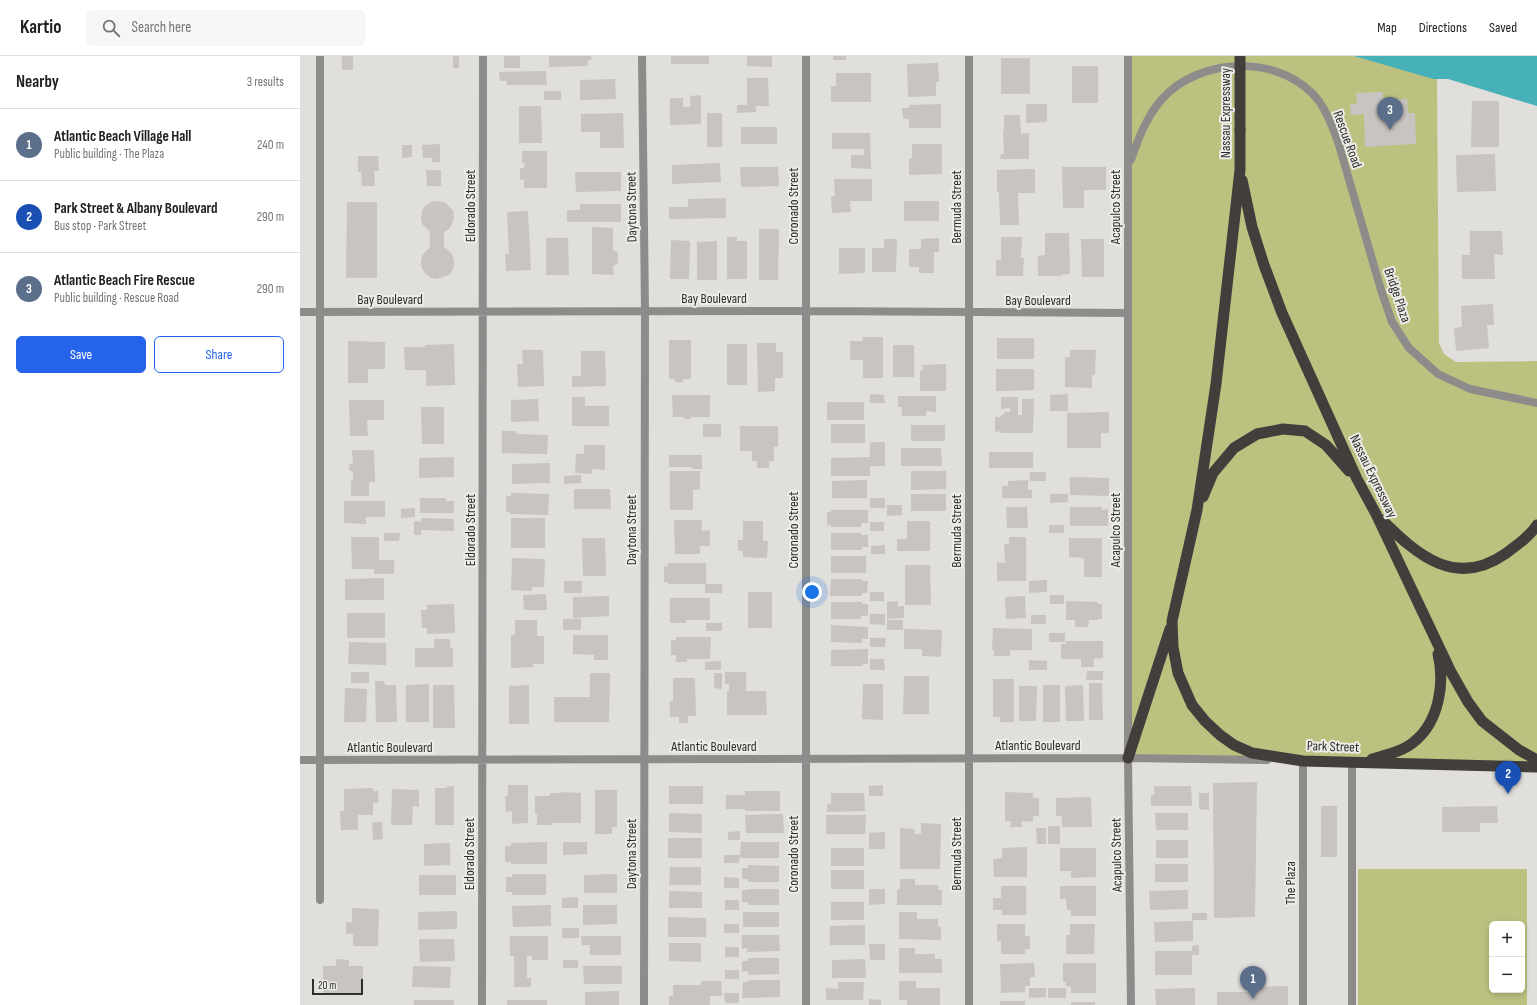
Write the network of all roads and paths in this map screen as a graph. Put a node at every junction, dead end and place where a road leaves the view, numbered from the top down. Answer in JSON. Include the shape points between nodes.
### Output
{"nodes":[{"id":1,"x":320,"y":56,"type":"edge"},
{"id":2,"x":483,"y":56,"type":"edge"},
{"id":3,"x":642,"y":56,"type":"edge"},
{"id":4,"x":806,"y":56,"type":"edge"},
{"id":5,"x":969,"y":56,"type":"edge"},
{"id":6,"x":1128,"y":56,"type":"edge"},
{"id":7,"x":1240,"y":56,"type":"edge"},
{"id":8,"x":1128,"y":168,"type":"junction"},
{"id":9,"x":1240,"y":170,"type":"junction"},
{"id":10,"x":1349,"y":178,"type":"joint"},
{"id":11,"x":645,"y":311,"type":"junction"},
{"id":12,"x":806,"y":311,"type":"junction"},
{"id":13,"x":300,"y":312,"type":"edge"},
{"id":14,"x":320,"y":312,"type":"junction"},
{"id":15,"x":483,"y":312,"type":"junction"},
{"id":16,"x":969,"y":313,"type":"junction"},
{"id":17,"x":1128,"y":313,"type":"junction"},
{"id":18,"x":1537,"y":403,"type":"edge"},
{"id":19,"x":1356,"y":479,"type":"junction"},
{"id":20,"x":1197,"y":510,"type":"junction"},
{"id":21,"x":1376,"y":514,"type":"junction"},
{"id":22,"x":1537,"y":525,"type":"edge"},
{"id":23,"x":1172,"y":621,"type":"junction"},
{"id":24,"x":1428,"y":623,"type":"junction"},
{"id":25,"x":969,"y":758,"type":"junction"},
{"id":26,"x":1128,"y":758,"type":"junction"},
{"id":27,"x":644,"y":759,"type":"junction"},
{"id":28,"x":806,"y":759,"type":"junction"},
{"id":29,"x":300,"y":760,"type":"edge"},
{"id":30,"x":320,"y":760,"type":"junction"},
{"id":31,"x":482,"y":760,"type":"junction"},
{"id":32,"x":1301,"y":760,"type":"junction"},
{"id":33,"x":1537,"y":760,"type":"edge"},
{"id":34,"x":1352,"y":762,"type":"junction"},
{"id":35,"x":1537,"y":767,"type":"edge"},
{"id":36,"x":320,"y":900,"type":"dead end"},
{"id":37,"x":482,"y":1005,"type":"edge"},
{"id":38,"x":644,"y":1005,"type":"edge"},
{"id":39,"x":806,"y":1005,"type":"edge"},
{"id":40,"x":968,"y":1005,"type":"edge"},
{"id":41,"x":1131,"y":1005,"type":"edge"},
{"id":42,"x":1303,"y":1005,"type":"edge"},
{"id":43,"x":1352,"y":1005,"type":"edge"}],
"edges":[{"from":1,"to":14,"type":"street"},
{"from":2,"to":15,"type":"street","name":"Eldorado Street"},
{"from":3,"to":11,"type":"street","name":"Daytona Street"},
{"from":4,"to":12,"type":"street","name":"Coronado Street"},
{"from":5,"to":16,"type":"street","name":"Bermuda Street"},
{"from":6,"to":8,"type":"street","name":"Acapulco Street"},
{"from":7,"to":9,"type":"highway","name":"Nassau Expressway","bridge":true},
{"from":8,"to":10,"type":"street","name":"Rescue Road","via":[[1144,126],[1156,106],[1169,92],[1199,74],[1225,67],[1247,65],[1275,71],[1302,85],[1311,93],[1331,124]]},
{"from":8,"to":17,"type":"street","name":"Acapulco Street"},
{"from":9,"to":19,"type":"highway","name":"Nassau Expressway","via":[[1252,227],[1282,313]]},
{"from":9,"to":20,"type":"highway","name":"Nassau Expressway","via":[[1216,384]]},
{"from":10,"to":18,"type":"street","name":"Bridge Plaza","via":[[1392,322],[1409,348],[1438,374],[1470,389]]},
{"from":11,"to":12,"type":"street","name":"Bay Boulevard"},
{"from":11,"to":15,"type":"street","name":"Bay Boulevard"},
{"from":11,"to":27,"type":"street","name":"Daytona Street"},
{"from":12,"to":16,"type":"street","name":"Bay Boulevard"},
{"from":12,"to":28,"type":"street","name":"Coronado Street"},
{"from":13,"to":14,"type":"street","name":"Bay Boulevard"},
{"from":14,"to":15,"type":"street","name":"Bay Boulevard"},
{"from":14,"to":30,"type":"street"},
{"from":15,"to":31,"type":"street","name":"Eldorado Street"},
{"from":16,"to":17,"type":"street","name":"Bay Boulevard"},
{"from":16,"to":25,"type":"street","name":"Bermuda Street"},
{"from":17,"to":26,"type":"street","name":"Acapulco Street"},
{"from":19,"to":20,"type":"highway","via":[[1326,445],[1305,431],[1283,428],[1257,434],[1234,448],[1213,473]]},
{"from":19,"to":21,"type":"highway","name":"Nassau Expressway"},
{"from":20,"to":23,"type":"highway","name":"Nassau Expressway"},
{"from":21,"to":22,"type":"highway","via":[[1421,555],[1448,567],[1463,569],[1502,556]]},
{"from":21,"to":24,"type":"highway","name":"Nassau Expressway"},
{"from":23,"to":26,"type":"highway"},
{"from":23,"to":32,"type":"highway","name":"Nassau Expressway","via":[[1178,673],[1192,705],[1205,721],[1229,742],[1252,753]]},
{"from":24,"to":33,"type":"highway","name":"Nassau Expressway","via":[[1451,672],[1482,721],[1519,750]]},
{"from":24,"to":34,"type":"highway","via":[[1441,666],[1440,694],[1431,722],[1415,741],[1392,754]]},
{"from":25,"to":26,"type":"street","name":"Atlantic Boulevard"},
{"from":25,"to":28,"type":"street","name":"Atlantic Boulevard"},
{"from":25,"to":40,"type":"street","name":"Bermuda Street"},
{"from":26,"to":32,"type":"street","name":"Park Street"},
{"from":26,"to":41,"type":"street","name":"Acapulco Street"},
{"from":27,"to":28,"type":"street","name":"Atlantic Boulevard"},
{"from":27,"to":31,"type":"street","name":"Atlantic Boulevard"},
{"from":27,"to":38,"type":"street","name":"Daytona Street"},
{"from":28,"to":39,"type":"street","name":"Coronado Street"},
{"from":29,"to":30,"type":"street","name":"Atlantic Boulevard"},
{"from":30,"to":31,"type":"street","name":"Atlantic Boulevard"},
{"from":30,"to":36,"type":"street"},
{"from":31,"to":37,"type":"street","name":"Eldorado Street"},
{"from":32,"to":34,"type":"highway","name":"Park Street"},
{"from":32,"to":42,"type":"street","name":"The Plaza"},
{"from":34,"to":35,"type":"highway","name":"Park Street"},
{"from":34,"to":43,"type":"street"}]}
